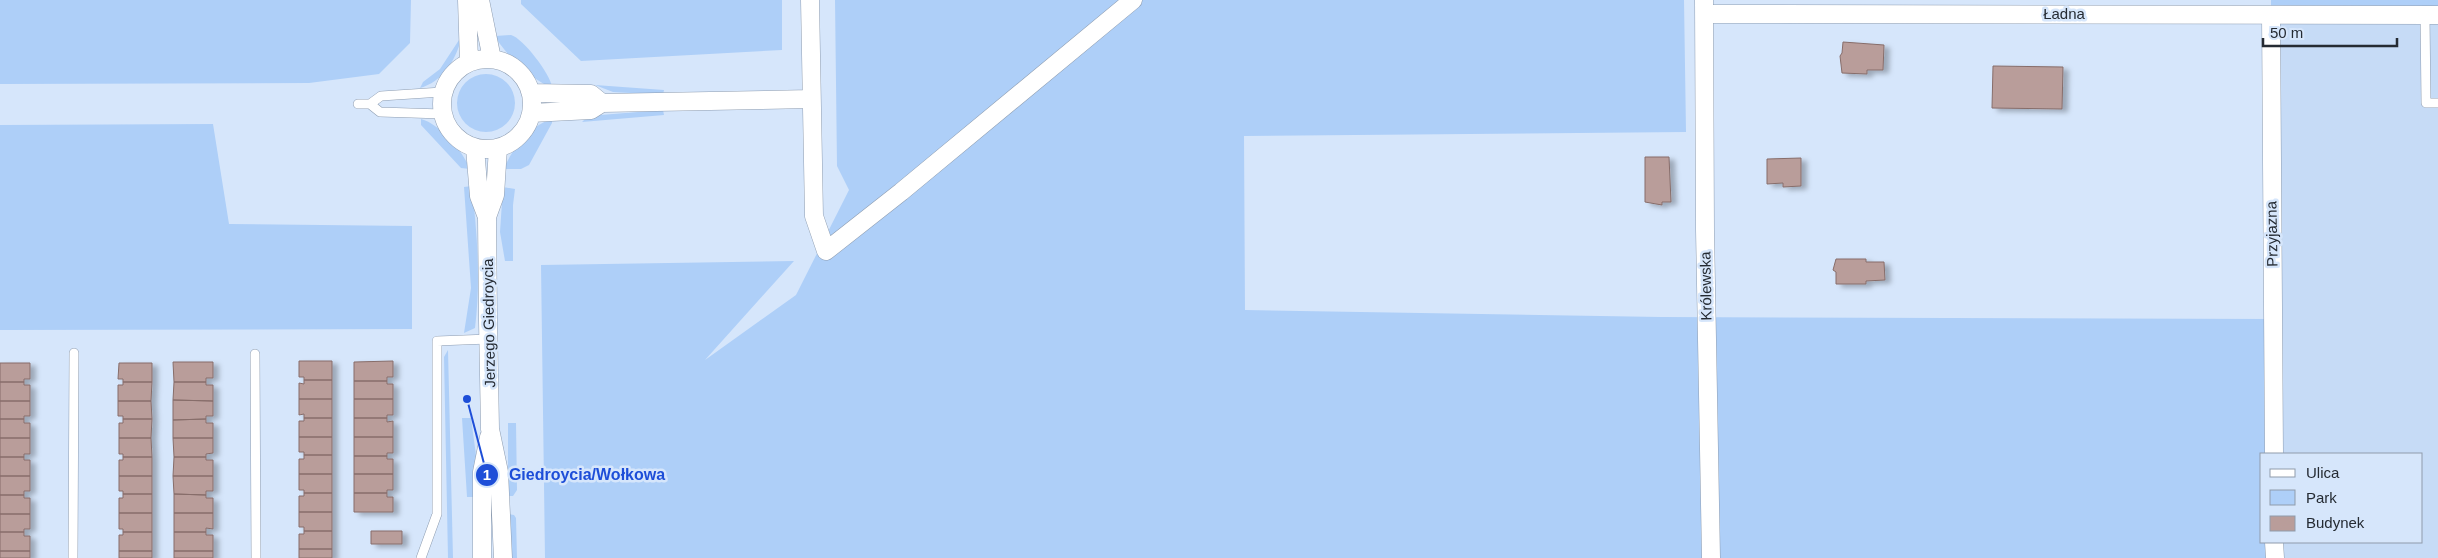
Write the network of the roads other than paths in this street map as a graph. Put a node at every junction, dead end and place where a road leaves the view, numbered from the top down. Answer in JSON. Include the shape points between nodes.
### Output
{"nodes":[{"id":1,"x":467,"y":0,"type":"edge"},
{"id":2,"x":480,"y":0,"type":"edge"},
{"id":3,"x":810,"y":0,"type":"edge"},
{"id":4,"x":1133,"y":0,"type":"edge"},
{"id":5,"x":1704,"y":7,"type":"edge"},
{"id":6,"x":2271,"y":15,"type":"junction"},
{"id":7,"x":2431,"y":15,"type":"edge"},
{"id":8,"x":492,"y":59,"type":"junction"},
{"id":9,"x":469,"y":62,"type":"junction"},
{"id":10,"x":442,"y":92,"type":"junction"},
{"id":11,"x":531,"y":93,"type":"junction"},
{"id":12,"x":811,"y":99,"type":"junction"},
{"id":13,"x":602,"y":103,"type":"junction"},
{"id":14,"x":2438,"y":103,"type":"edge"},
{"id":15,"x":358,"y":104,"type":"dead end"},
{"id":16,"x":370,"y":104,"type":"junction"},
{"id":17,"x":531,"y":113,"type":"junction"},
{"id":18,"x":442,"y":114,"type":"junction"},
{"id":19,"x":475,"y":148,"type":"junction"},
{"id":20,"x":498,"y":148,"type":"junction"},
{"id":21,"x":487,"y":217,"type":"junction"},
{"id":22,"x":489,"y":339,"type":"junction"},
{"id":23,"x":74,"y":353,"type":"dead end"},
{"id":24,"x":255,"y":354,"type":"dead end"},
{"id":25,"x":490,"y":429,"type":"junction"},
{"id":26,"x":2274,"y":453,"type":"edge"},
{"id":27,"x":2274,"y":543,"type":"edge"},
{"id":28,"x":74,"y":558,"type":"edge"},
{"id":29,"x":256,"y":558,"type":"edge"},
{"id":30,"x":421,"y":558,"type":"edge"},
{"id":31,"x":482,"y":558,"type":"edge"},
{"id":32,"x":503,"y":558,"type":"edge"},
{"id":33,"x":1711,"y":558,"type":"edge"},
{"id":34,"x":2274,"y":558,"type":"edge"}],
"edges":[{"from":1,"to":9,"type":"street"},
{"from":2,"to":8,"type":"street"},
{"from":3,"to":12,"type":"street"},
{"from":4,"to":12,"type":"street","via":[[826,251],[814,216]]},
{"from":5,"to":6,"type":"street","name":"Ładna"},
{"from":5,"to":33,"type":"street","name":"Królewska"},
{"from":6,"to":7,"type":"street","name":"Ładna"},
{"from":6,"to":26,"type":"street","name":"Przyjazna"},
{"from":7,"to":14,"type":"lane","via":[[2426,103]]},
{"from":8,"to":9,"type":"street"},
{"from":8,"to":11,"type":"street","via":[[517,70]]},
{"from":9,"to":10,"type":"street","via":[[457,69]]},
{"from":10,"to":16,"type":"lane","via":[[381,96]]},
{"from":10,"to":18,"type":"street"},
{"from":11,"to":13,"type":"street","via":[[591,94]]},
{"from":11,"to":17,"type":"street"},
{"from":12,"to":13,"type":"street"},
{"from":13,"to":17,"type":"street","via":[[591,110]]},
{"from":15,"to":16,"type":"lane"},
{"from":16,"to":18,"type":"lane","via":[[380,112]]},
{"from":17,"to":20,"type":"street","via":[[520,136]]},
{"from":18,"to":19,"type":"street","via":[[454,136]]},
{"from":19,"to":20,"type":"street"},
{"from":19,"to":21,"type":"street","name":"Jerzego Giedroycia","via":[[479,196]]},
{"from":20,"to":21,"type":"street","name":"Jerzego Giedroycia","via":[[495,195]]},
{"from":21,"to":22,"type":"street","name":"Jerzego Giedroycia"},
{"from":22,"to":25,"type":"street","name":"Jerzego Giedroycia"},
{"from":22,"to":30,"type":"lane","via":[[437,341],[437,514]]},
{"from":23,"to":28,"type":"lane"},
{"from":24,"to":29,"type":"lane"},
{"from":25,"to":31,"type":"street","name":"Jerzego Giedroycia","via":[[482,472]]},
{"from":25,"to":32,"type":"street","name":"Jerzego Giedroycia","via":[[500,472]]},
{"from":27,"to":34,"type":"street"}]}
